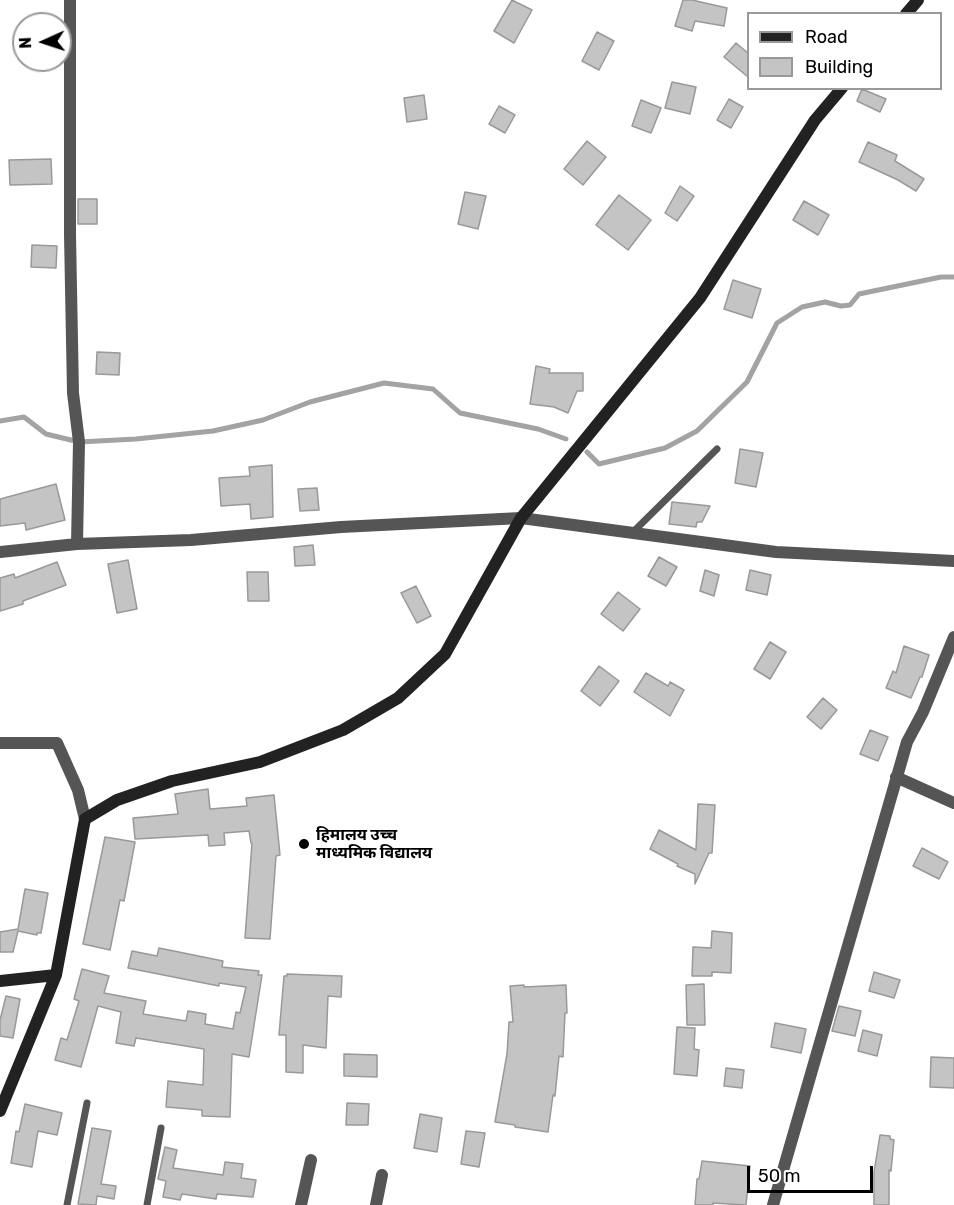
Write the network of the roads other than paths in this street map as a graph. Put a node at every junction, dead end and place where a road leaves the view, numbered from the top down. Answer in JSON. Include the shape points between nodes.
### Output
{"nodes":[{"id":1,"x":70,"y":0,"type":"edge"},
{"id":2,"x":918,"y":0,"type":"edge"},
{"id":3,"x":908,"y":12,"type":"edge"},
{"id":4,"x":840,"y":90,"type":"edge"},
{"id":5,"x":717,"y":449,"type":"dead end"},
{"id":6,"x":521,"y":518,"type":"junction"},
{"id":7,"x":631,"y":534,"type":"junction"},
{"id":8,"x":77,"y":544,"type":"junction"},
{"id":9,"x":0,"y":552,"type":"edge"},
{"id":10,"x":954,"y":561,"type":"edge"},
{"id":11,"x":954,"y":637,"type":"edge"},
{"id":12,"x":0,"y":743,"type":"edge"},
{"id":13,"x":896,"y":777,"type":"junction"},
{"id":14,"x":954,"y":803,"type":"edge"},
{"id":15,"x":85,"y":819,"type":"junction"},
{"id":16,"x":56,"y":975,"type":"junction"},
{"id":17,"x":0,"y":981,"type":"edge"},
{"id":18,"x":87,"y":1103,"type":"dead end"},
{"id":19,"x":0,"y":1111,"type":"edge"},
{"id":20,"x":161,"y":1128,"type":"dead end"},
{"id":21,"x":311,"y":1160,"type":"dead end"},
{"id":22,"x":382,"y":1175,"type":"dead end"},
{"id":23,"x":67,"y":1205,"type":"edge"},
{"id":24,"x":147,"y":1205,"type":"edge"},
{"id":25,"x":301,"y":1205,"type":"edge"},
{"id":26,"x":376,"y":1205,"type":"edge"},
{"id":27,"x":773,"y":1205,"type":"edge"}],
"edges":[{"from":1,"to":8,"type":"street","via":[[72,348],[79,442]]},
{"from":2,"to":3,"type":"street"},
{"from":4,"to":6,"type":"street","via":[[814,120],[700,298]]},
{"from":5,"to":7,"type":"lane"},
{"from":6,"to":7,"type":"street"},
{"from":6,"to":8,"type":"street"},
{"from":6,"to":15,"type":"street","via":[[445,654],[398,698],[343,730],[260,762],[171,781],[117,800]]},
{"from":7,"to":10,"type":"street","via":[[776,552]]},
{"from":8,"to":9,"type":"street"},
{"from":11,"to":13,"type":"street","via":[[907,742]]},
{"from":12,"to":15,"type":"street","via":[[57,743],[78,790]]},
{"from":13,"to":14,"type":"street"},
{"from":13,"to":27,"type":"street"},
{"from":15,"to":16,"type":"street"},
{"from":16,"to":17,"type":"street"},
{"from":16,"to":19,"type":"street"},
{"from":18,"to":23,"type":"lane"},
{"from":20,"to":24,"type":"lane"},
{"from":21,"to":25,"type":"street"},
{"from":22,"to":26,"type":"street"}]}
